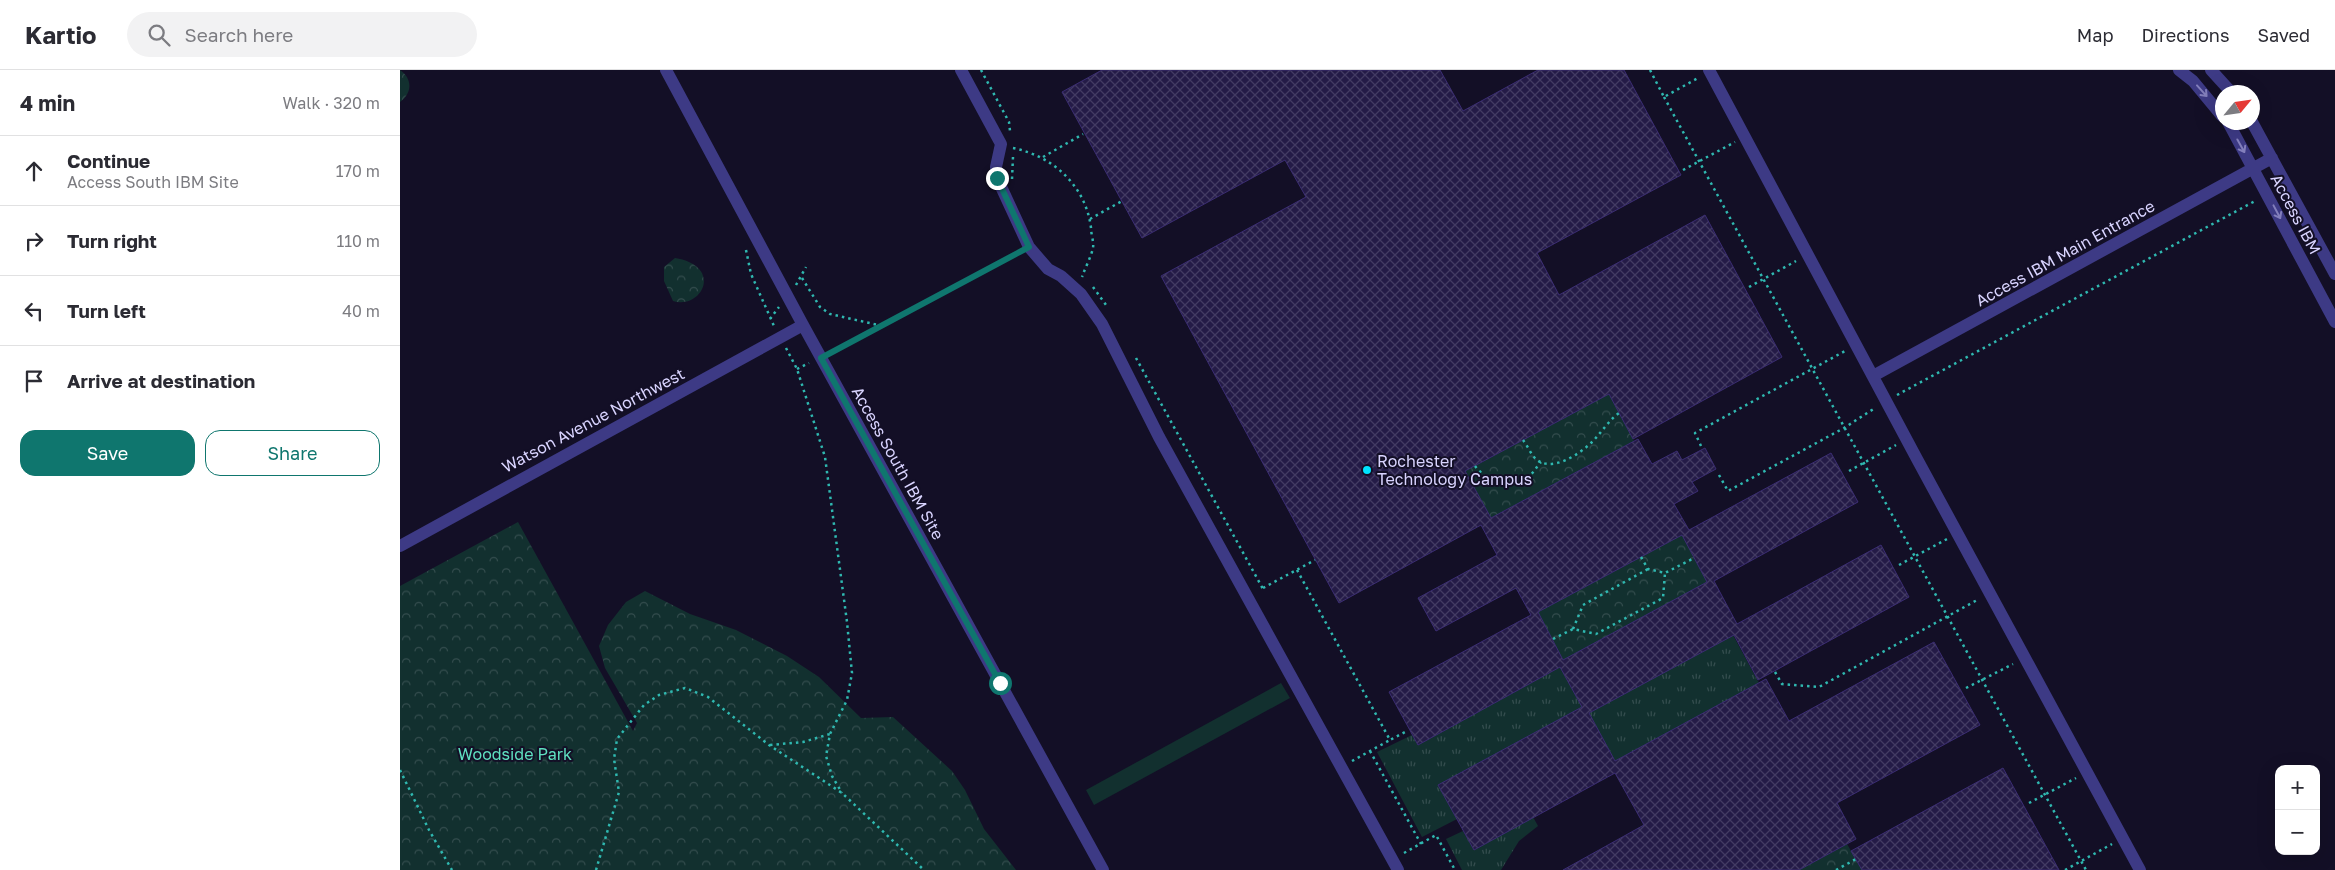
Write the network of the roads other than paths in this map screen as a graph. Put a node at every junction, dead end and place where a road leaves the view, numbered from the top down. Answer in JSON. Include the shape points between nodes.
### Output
{"nodes":[{"id":1,"x":666,"y":70,"type":"edge"},
{"id":2,"x":961,"y":70,"type":"edge"},
{"id":3,"x":2179,"y":70,"type":"edge"},
{"id":4,"x":2210,"y":70,"type":"edge"},
{"id":5,"x":1710,"y":71,"type":"edge"},
{"id":6,"x":2224,"y":85,"type":"edge"},
{"id":7,"x":2215,"y":108,"type":"edge"},
{"id":8,"x":2232,"y":130,"type":"edge"},
{"id":9,"x":2256,"y":130,"type":"edge"},
{"id":10,"x":2272,"y":158,"type":"junction"},
{"id":11,"x":2254,"y":169,"type":"junction"},
{"id":12,"x":2335,"y":274,"type":"edge"},
{"id":13,"x":2335,"y":322,"type":"edge"},
{"id":14,"x":803,"y":325,"type":"junction"},
{"id":15,"x":1873,"y":376,"type":"junction"},
{"id":16,"x":400,"y":546,"type":"edge"},
{"id":17,"x":1103,"y":870,"type":"edge"},
{"id":18,"x":1398,"y":870,"type":"edge"},
{"id":19,"x":2140,"y":870,"type":"edge"}],
"edges":[{"from":1,"to":14,"type":"street","name":"Access South IBM Site"},
{"from":2,"to":18,"type":"street","via":[[1001,144],[997,178],[1029,247],[1048,269],[1061,276],[1084,298],[1102,324],[1159,437]]},
{"from":3,"to":7,"type":"street","one_way":true},
{"from":4,"to":6,"type":"street"},
{"from":5,"to":15,"type":"street"},
{"from":8,"to":11,"type":"street","name":"Access IBM","one_way":true},
{"from":9,"to":10,"type":"street","name":"Access IBM"},
{"from":10,"to":11,"type":"street","name":"Access IBM Main Entrance"},
{"from":10,"to":12,"type":"street","name":"Access IBM"},
{"from":11,"to":13,"type":"street","name":"Access IBM","one_way":true},
{"from":11,"to":15,"type":"street","name":"Access IBM Main Entrance"},
{"from":14,"to":16,"type":"street","name":"Watson Avenue Northwest"},
{"from":14,"to":17,"type":"street","name":"Access South IBM Site"},
{"from":15,"to":19,"type":"street"}]}
